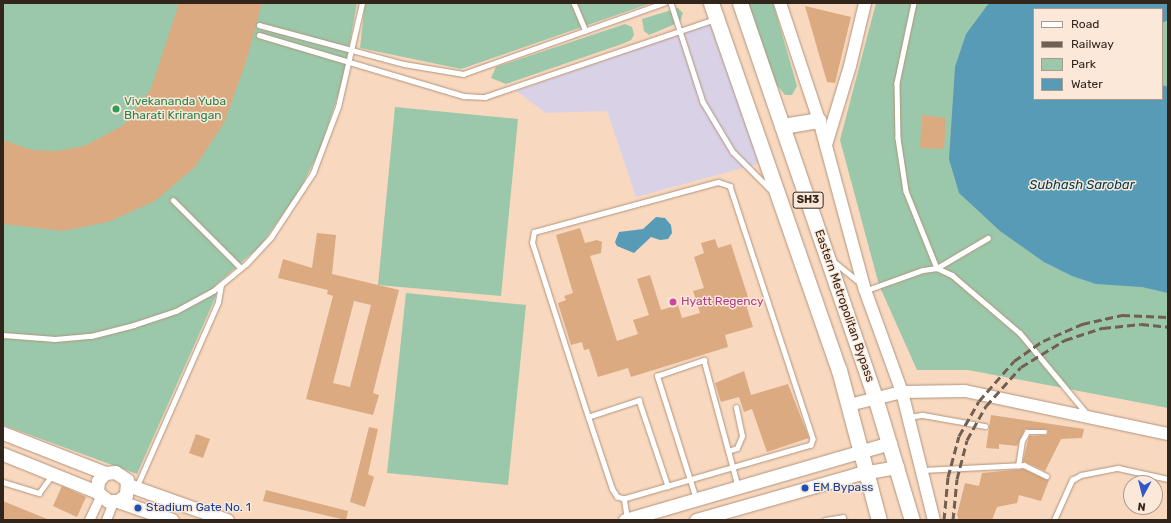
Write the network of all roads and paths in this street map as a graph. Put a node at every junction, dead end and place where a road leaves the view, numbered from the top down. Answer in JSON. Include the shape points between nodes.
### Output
{"nodes":[{"id":1,"x":362,"y":3,"type":"edge"},
{"id":2,"x":574,"y":3,"type":"edge"},
{"id":3,"x":664,"y":3,"type":"edge"},
{"id":4,"x":671,"y":3,"type":"edge"},
{"id":5,"x":711,"y":3,"type":"edge"},
{"id":6,"x":740,"y":3,"type":"edge"},
{"id":7,"x":780,"y":3,"type":"edge"},
{"id":8,"x":865,"y":3,"type":"edge"},
{"id":9,"x":914,"y":3,"type":"edge"},
{"id":10,"x":716,"y":18,"type":"junction"},
{"id":11,"x":259,"y":25,"type":"dead end"},
{"id":12,"x":586,"y":30,"type":"junction"},
{"id":13,"x":680,"y":31,"type":"junction"},
{"id":14,"x":259,"y":35,"type":"dead end"},
{"id":15,"x":353,"y":50,"type":"junction"},
{"id":16,"x":350,"y":61,"type":"junction"},
{"id":17,"x":819,"y":120,"type":"junction"},
{"id":18,"x":782,"y":126,"type":"junction"},
{"id":19,"x":826,"y":145,"type":"junction"},
{"id":20,"x":779,"y":197,"type":"junction"},
{"id":21,"x":173,"y":200,"type":"dead end"},
{"id":22,"x":988,"y":238,"type":"dead end"},
{"id":23,"x":828,"y":258,"type":"junction"},
{"id":24,"x":241,"y":268,"type":"junction"},
{"id":25,"x":937,"y":268,"type":"junction"},
{"id":26,"x":221,"y":285,"type":"junction"},
{"id":27,"x":865,"y":290,"type":"junction"},
{"id":28,"x":3,"y":335,"type":"edge"},
{"id":29,"x":902,"y":392,"type":"junction"},
{"id":30,"x":875,"y":397,"type":"junction"},
{"id":31,"x":849,"y":405,"type":"junction"},
{"id":32,"x":736,"y":408,"type":"dead end"},
{"id":33,"x":1089,"y":416,"type":"junction"},
{"id":34,"x":588,"y":417,"type":"junction"},
{"id":35,"x":907,"y":418,"type":"junction"},
{"id":36,"x":986,"y":426,"type":"dead end"},
{"id":37,"x":1045,"y":432,"type":"dead end"},
{"id":38,"x":3,"y":433,"type":"edge"},
{"id":39,"x":1168,"y":434,"type":"edge"},
{"id":40,"x":890,"y":443,"type":"junction"},
{"id":41,"x":728,"y":451,"type":"junction"},
{"id":42,"x":860,"y":451,"type":"junction"},
{"id":43,"x":3,"y":454,"type":"edge"},
{"id":44,"x":897,"y":466,"type":"junction"},
{"id":45,"x":1018,"y":466,"type":"junction"},
{"id":46,"x":733,"y":468,"type":"junction"},
{"id":47,"x":920,"y":470,"type":"junction"},
{"id":48,"x":105,"y":473,"type":"junction"},
{"id":49,"x":866,"y":473,"type":"junction"},
{"id":50,"x":53,"y":474,"type":"junction"},
{"id":51,"x":1047,"y":476,"type":"dead end"},
{"id":52,"x":1168,"y":479,"type":"edge"},
{"id":53,"x":689,"y":480,"type":"junction"},
{"id":54,"x":3,"y":482,"type":"edge"},
{"id":55,"x":132,"y":486,"type":"junction"},
{"id":56,"x":668,"y":486,"type":"junction"},
{"id":57,"x":738,"y":488,"type":"junction"},
{"id":58,"x":99,"y":494,"type":"junction"},
{"id":59,"x":624,"y":499,"type":"junction"},
{"id":60,"x":696,"y":500,"type":"junction"},
{"id":61,"x":116,"y":501,"type":"junction"},
{"id":62,"x":89,"y":520,"type":"edge"},
{"id":63,"x":106,"y":520,"type":"edge"},
{"id":64,"x":172,"y":520,"type":"edge"},
{"id":65,"x":227,"y":520,"type":"edge"},
{"id":66,"x":626,"y":520,"type":"edge"},
{"id":67,"x":697,"y":520,"type":"edge"},
{"id":68,"x":825,"y":520,"type":"edge"},
{"id":69,"x":844,"y":520,"type":"edge"},
{"id":70,"x":879,"y":520,"type":"edge"},
{"id":71,"x":912,"y":520,"type":"edge"},
{"id":72,"x":934,"y":520,"type":"edge"},
{"id":73,"x":1054,"y":520,"type":"edge"}],
"edges":[{"from":1,"to":15,"type":"lane"},
{"from":2,"to":12,"type":"lane"},
{"from":3,"to":12,"type":"lane"},
{"from":4,"to":13,"type":"lane"},
{"from":5,"to":10,"type":"main road","number":"SH3"},
{"from":6,"to":18,"type":"main road","name":"Eastern Metropolitan Bypass","number":"SH3"},
{"from":7,"to":17,"type":"street"},
{"from":8,"to":19,"type":"street","via":[[850,66]]},
{"from":9,"to":25,"type":"lane","via":[[897,83],[898,138],[906,191]]},
{"from":10,"to":13,"type":"lane"},
{"from":10,"to":20,"type":"main road","number":"SH3"},
{"from":11,"to":15,"type":"lane"},
{"from":12,"to":15,"type":"lane","via":[[463,74],[418,67]]},
{"from":13,"to":16,"type":"lane","via":[[485,97],[464,96]]},
{"from":13,"to":20,"type":"lane","via":[[704,102],[729,146]]},
{"from":14,"to":16,"type":"lane"},
{"from":15,"to":16,"type":"lane"},
{"from":16,"to":24,"type":"lane","via":[[338,107],[313,173],[271,236]]},
{"from":17,"to":18,"type":"main road"},
{"from":17,"to":19,"type":"street"},
{"from":18,"to":23,"type":"main road","name":"Eastern Metropolitan Bypass","number":"SH3"},
{"from":19,"to":27,"type":"street"},
{"from":20,"to":31,"type":"main road","number":"SH3"},
{"from":21,"to":24,"type":"lane"},
{"from":22,"to":25,"type":"lane"},
{"from":23,"to":27,"type":"lane","via":[[849,271]]},
{"from":23,"to":30,"type":"main road","name":"Eastern Metropolitan Bypass","number":"SH3"},
{"from":24,"to":26,"type":"lane"},
{"from":25,"to":27,"type":"lane","via":[[923,270]]},
{"from":25,"to":33,"type":"lane","via":[[967,284],[1006,318],[1049,364]]},
{"from":26,"to":28,"type":"lane","via":[[176,311],[91,336],[55,339]]},
{"from":26,"to":55,"type":"lane","via":[[218,302]]},
{"from":27,"to":29,"type":"street"},
{"from":29,"to":30,"type":"street"},
{"from":29,"to":33,"type":"street","via":[[964,391]]},
{"from":29,"to":35,"type":"street"},
{"from":30,"to":31,"type":"street"},
{"from":30,"to":40,"type":"main road","name":"Eastern Metropolitan Bypass","number":"SH3"},
{"from":31,"to":42,"type":"main road","number":"SH3"},
{"from":32,"to":41,"type":"lane","via":[[742,436],[737,448]]},
{"from":33,"to":39,"type":"street"},
{"from":34,"to":46,"type":"lane","via":[[532,243],[534,232],[718,182],[730,186],[813,439],[811,445]]},
{"from":34,"to":56,"type":"lane","via":[[639,400]]},
{"from":34,"to":59,"type":"lane","via":[[612,489],[617,496]]},
{"from":35,"to":36,"type":"lane","via":[[923,415]]},
{"from":35,"to":47,"type":"street"},
{"from":37,"to":45,"type":"lane","via":[[1027,432],[1022,442]]},
{"from":38,"to":48,"type":"main road"},
{"from":40,"to":42,"type":"main road"},
{"from":40,"to":44,"type":"main road","name":"Eastern Metropolitan Bypass","number":"SH3"},
{"from":41,"to":46,"type":"lane"},
{"from":41,"to":53,"type":"lane","via":[[704,360],[658,376]]},
{"from":42,"to":49,"type":"main road","number":"SH3"},
{"from":42,"to":57,"type":"main road"},
{"from":43,"to":50,"type":"main road"},
{"from":44,"to":49,"type":"main road"},
{"from":44,"to":71,"type":"main road","name":"Eastern Metropolitan Bypass","number":"SH3"},
{"from":45,"to":47,"type":"lane"},
{"from":45,"to":51,"type":"lane"},
{"from":46,"to":53,"type":"lane"},
{"from":46,"to":57,"type":"lane"},
{"from":47,"to":72,"type":"street"},
{"from":48,"to":55,"type":"main road","via":[[120,473]]},
{"from":48,"to":58,"type":"main road","via":[[98,481]]},
{"from":49,"to":67,"type":"main road"},
{"from":49,"to":70,"type":"main road","number":"SH3"},
{"from":50,"to":54,"type":"lane","via":[[39,493]]},
{"from":50,"to":58,"type":"main road"},
{"from":52,"to":73,"type":"lane","via":[[1118,468],[1081,475],[1072,480]]},
{"from":53,"to":56,"type":"lane"},
{"from":53,"to":60,"type":"lane"},
{"from":55,"to":61,"type":"main road","via":[[126,495]]},
{"from":55,"to":65,"type":"main road"},
{"from":56,"to":59,"type":"lane"},
{"from":57,"to":60,"type":"main road"},
{"from":58,"to":61,"type":"main road"},
{"from":58,"to":62,"type":"street"},
{"from":59,"to":66,"type":"lane"},
{"from":60,"to":66,"type":"main road"},
{"from":61,"to":63,"type":"street"},
{"from":61,"to":64,"type":"main road"},
{"from":68,"to":69,"type":"lane","via":[[843,517]]}]}
